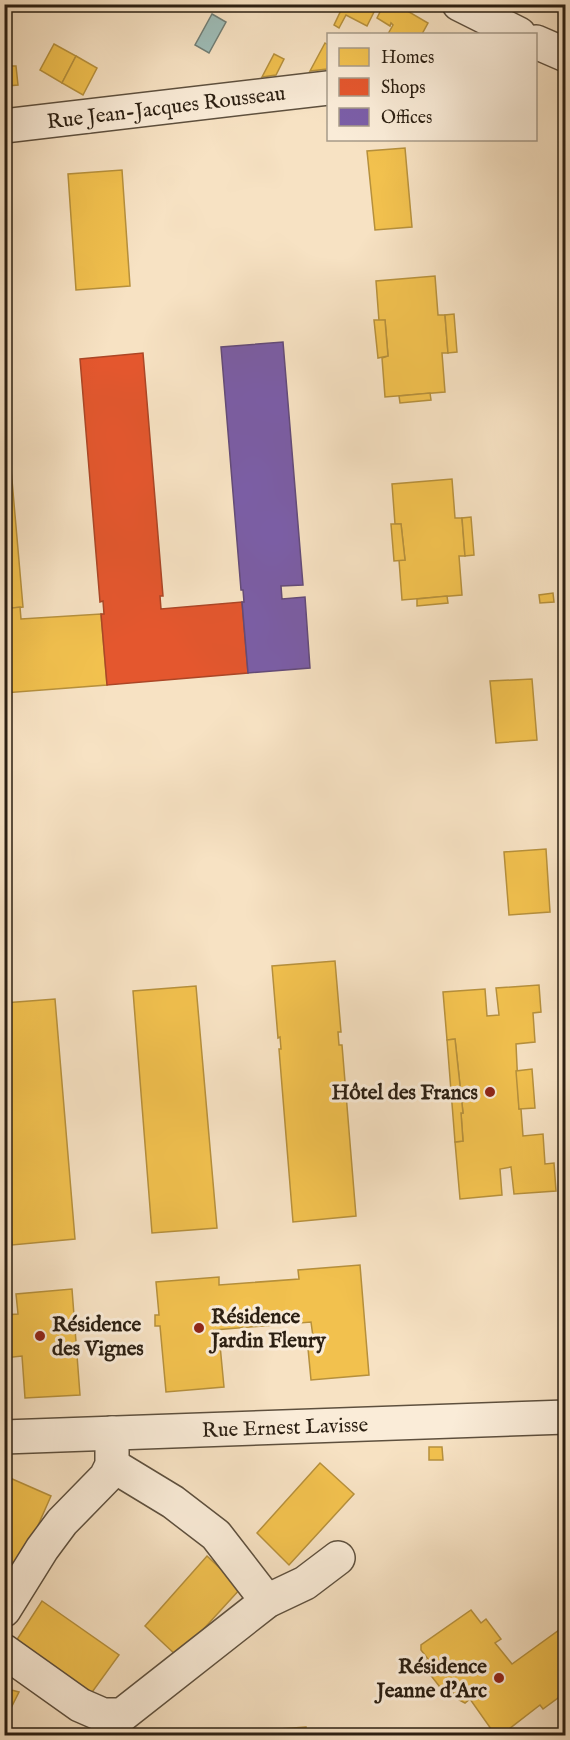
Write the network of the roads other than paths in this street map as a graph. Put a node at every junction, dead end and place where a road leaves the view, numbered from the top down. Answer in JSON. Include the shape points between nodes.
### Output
{"nodes":[{"id":1,"x":459,"y":4,"type":"edge"},
{"id":2,"x":506,"y":32,"type":"edge"},
{"id":3,"x":537,"y":42,"type":"edge"},
{"id":4,"x":566,"y":57,"type":"edge"},
{"id":5,"x":537,"y":62,"type":"edge"},
{"id":6,"x":327,"y":88,"type":"edge"},
{"id":7,"x":4,"y":126,"type":"edge"},
{"id":8,"x":566,"y":1417,"type":"edge"},
{"id":9,"x":112,"y":1433,"type":"junction"},
{"id":10,"x":4,"y":1437,"type":"edge"},
{"id":11,"x":112,"y":1466,"type":"junction"},
{"id":12,"x":338,"y":1558,"type":"dead end"},
{"id":13,"x":267,"y":1601,"type":"junction"},
{"id":14,"x":4,"y":1610,"type":"edge"},
{"id":15,"x":4,"y":1651,"type":"edge"}],
"edges":[{"from":1,"to":2,"type":"street"},
{"from":3,"to":4,"type":"street"},
{"from":4,"to":5,"type":"street"},
{"from":6,"to":7,"type":"street","name":"Rue Jean-Jacques Rousseau"},
{"from":8,"to":9,"type":"street","name":"Rue Ernest Lavisse"},
{"from":9,"to":10,"type":"street","name":"Rue Ernest Lavisse"},
{"from":9,"to":11,"type":"street"},
{"from":11,"to":13,"type":"street","via":[[173,1502],[216,1536]]},
{"from":11,"to":14,"type":"street","via":[[42,1548]]},
{"from":12,"to":13,"type":"street","via":[[305,1583]]},
{"from":13,"to":15,"type":"street","via":[[122,1715],[103,1715],[80,1706]]}]}
